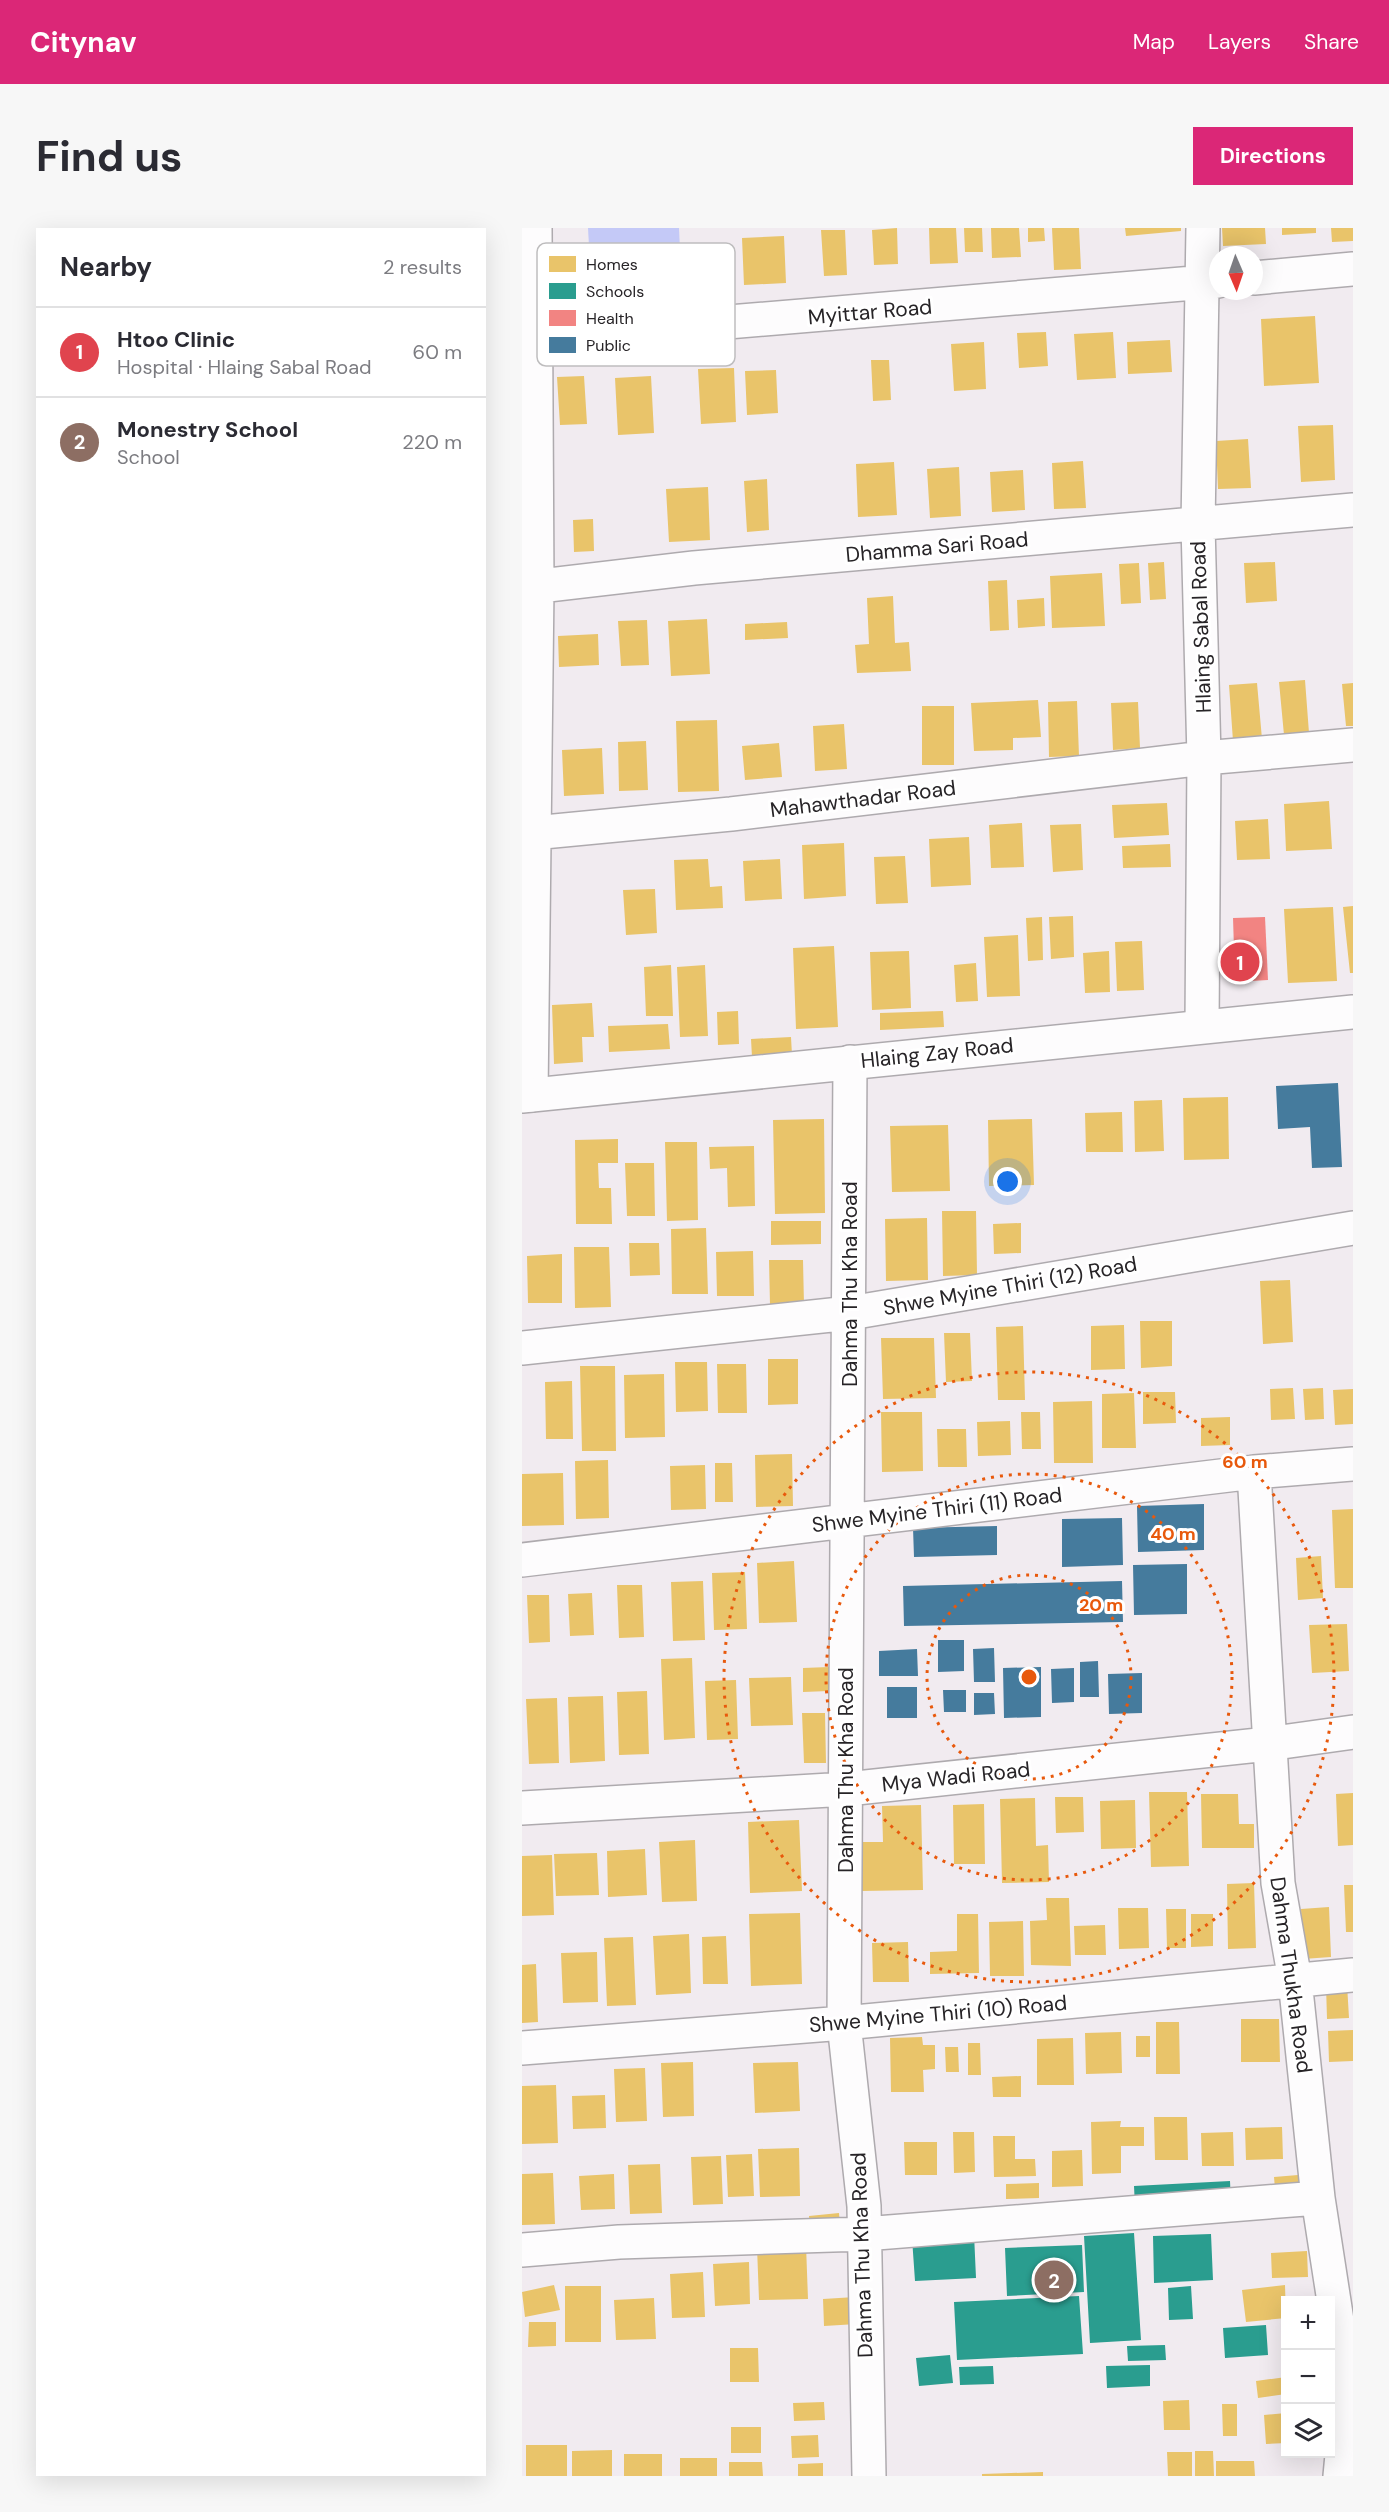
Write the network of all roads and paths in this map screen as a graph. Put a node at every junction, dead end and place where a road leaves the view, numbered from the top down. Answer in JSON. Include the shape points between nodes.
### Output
{"nodes":[{"id":1,"x":535,"y":228,"type":"edge"},
{"id":2,"x":1203,"y":228,"type":"edge"},
{"id":3,"x":1353,"y":269,"type":"edge"},
{"id":4,"x":1209,"y":274,"type":"edge"},
{"id":5,"x":1263,"y":277,"type":"edge"},
{"id":6,"x":1209,"y":282,"type":"edge"},
{"id":7,"x":1209,"y":300,"type":"edge"},
{"id":8,"x":735,"y":322,"type":"edge"},
{"id":9,"x":528,"y":349,"type":"edge"},
{"id":10,"x":1353,"y":510,"type":"edge"},
{"id":11,"x":1198,"y":525,"type":"junction"},
{"id":12,"x":530,"y":587,"type":"edge"},
{"id":13,"x":1353,"y":745,"type":"edge"},
{"id":14,"x":1204,"y":758,"type":"junction"},
{"id":15,"x":528,"y":833,"type":"edge"},
{"id":16,"x":1353,"y":1012,"type":"edge"},
{"id":17,"x":1202,"y":1026,"type":"junction"},
{"id":18,"x":850,"y":1062,"type":"junction"},
{"id":19,"x":526,"y":1096,"type":"edge"},
{"id":20,"x":1353,"y":1228,"type":"edge"},
{"id":21,"x":850,"y":1313,"type":"junction"},
{"id":22,"x":522,"y":1348,"type":"edge"},
{"id":23,"x":1353,"y":1464,"type":"edge"},
{"id":24,"x":1254,"y":1472,"type":"junction"},
{"id":25,"x":847,"y":1521,"type":"junction"},
{"id":26,"x":522,"y":1560,"type":"edge"},
{"id":27,"x":1353,"y":1732,"type":"edge"},
{"id":28,"x":1268,"y":1744,"type":"junction"},
{"id":29,"x":847,"y":1789,"type":"junction"},
{"id":30,"x":522,"y":1808,"type":"edge"},
{"id":31,"x":1353,"y":1975,"type":"edge"},
{"id":32,"x":1295,"y":1980,"type":"junction"},
{"id":33,"x":844,"y":2023,"type":"junction"},
{"id":34,"x":522,"y":2048,"type":"edge"},
{"id":35,"x":1318,"y":2198,"type":"junction"},
{"id":36,"x":864,"y":2234,"type":"junction"},
{"id":37,"x":522,"y":2250,"type":"edge"},
{"id":38,"x":869,"y":2476,"type":"edge"},
{"id":39,"x":1340,"y":2476,"type":"edge"}],
"edges":[{"from":1,"to":9,"type":"street"},
{"from":2,"to":4,"type":"street","name":"Hlaing Sabal Road"},
{"from":3,"to":5,"type":"street"},
{"from":6,"to":8,"type":"street","name":"Myittar Road"},
{"from":7,"to":11,"type":"street","name":"Hlaing Sabal Road"},
{"from":9,"to":12,"type":"street"},
{"from":10,"to":11,"type":"street","name":"Dhamma Sari Road"},
{"from":11,"to":12,"type":"street","name":"Dhamma Sari Road","via":[[694,568]]},
{"from":11,"to":14,"type":"street","name":"Hlaing Sabal Road"},
{"from":12,"to":15,"type":"street"},
{"from":13,"to":14,"type":"street","name":"Mahawthadar Road"},
{"from":14,"to":15,"type":"street","name":"Mahawthadar Road","via":[[731,814]]},
{"from":14,"to":17,"type":"street","name":"Hlaing Sabal Road"},
{"from":15,"to":19,"type":"street"},
{"from":16,"to":17,"type":"street","name":"Hlaing Zay Road"},
{"from":17,"to":18,"type":"street","name":"Hlaing Zay Road"},
{"from":18,"to":19,"type":"street","name":"Hlaing Zay Road"},
{"from":18,"to":21,"type":"street","name":"Dahma Thu Kha Road"},
{"from":20,"to":21,"type":"street","name":"Shwe Myine Thiri (12) Road"},
{"from":21,"to":22,"type":"street","name":"Shwe Myine Thiri (12) Road"},
{"from":21,"to":25,"type":"street","name":"Dahma Thu Kha Road"},
{"from":23,"to":24,"type":"street","name":"Shwe Myine Thiri (11) Road"},
{"from":24,"to":25,"type":"street","name":"Shwe Myine Thiri (11) Road"},
{"from":24,"to":28,"type":"street","name":"Dahma Thukha Road"},
{"from":25,"to":26,"type":"street","name":"Shwe Myine Thiri (11) Road"},
{"from":25,"to":29,"type":"street","name":"Dahma Thu Kha Road"},
{"from":27,"to":28,"type":"street","name":"Mya Wadi Road"},
{"from":28,"to":29,"type":"street","name":"Mya Wadi Road"},
{"from":28,"to":32,"type":"street","name":"Dahma Thukha Road","via":[[1278,1883]]},
{"from":29,"to":30,"type":"street","name":"Mya Wadi Road"},
{"from":29,"to":33,"type":"street","name":"Dahma Thu Kha Road"},
{"from":31,"to":32,"type":"street","name":"Shwe Myine Thiri (10) Road"},
{"from":32,"to":33,"type":"street","name":"Shwe Myine Thiri (10) Road"},
{"from":32,"to":35,"type":"street","name":"Dahma Thukha Road"},
{"from":33,"to":34,"type":"street","name":"Shwe Myine Thiri (10) Road"},
{"from":33,"to":36,"type":"street","name":"Dahma Thu Kha Road"},
{"from":35,"to":36,"type":"street"},
{"from":35,"to":39,"type":"street","name":"Dahma Thukha Road","via":[[1348,2392]]},
{"from":36,"to":37,"type":"street","via":[[619,2242]]},
{"from":36,"to":38,"type":"street","name":"Dahma Thu Kha Road"}]}
